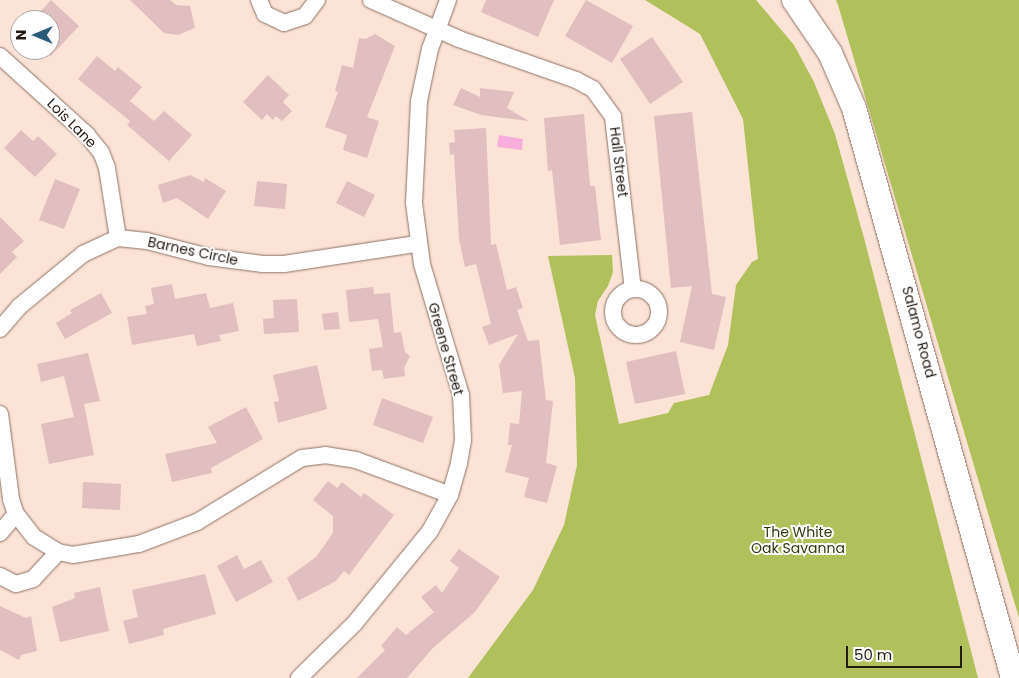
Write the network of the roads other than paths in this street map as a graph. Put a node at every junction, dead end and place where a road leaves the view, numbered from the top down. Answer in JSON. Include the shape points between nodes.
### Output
{"nodes":[{"id":1,"x":258,"y":0,"type":"edge"},
{"id":2,"x":317,"y":0,"type":"edge"},
{"id":3,"x":371,"y":0,"type":"edge"},
{"id":4,"x":448,"y":0,"type":"edge"},
{"id":5,"x":794,"y":0,"type":"edge"},
{"id":6,"x":436,"y":30,"type":"junction"},
{"id":7,"x":0,"y":56,"type":"edge"},
{"id":8,"x":118,"y":238,"type":"junction"},
{"id":9,"x":417,"y":244,"type":"junction"},
{"id":10,"x":633,"y":290,"type":"dead end"},
{"id":11,"x":0,"y":329,"type":"edge"},
{"id":12,"x":0,"y":414,"type":"edge"},
{"id":13,"x":450,"y":495,"type":"junction"},
{"id":14,"x":16,"y":514,"type":"junction"},
{"id":15,"x":0,"y":533,"type":"edge"},
{"id":16,"x":58,"y":552,"type":"junction"},
{"id":17,"x":0,"y":576,"type":"edge"},
{"id":18,"x":300,"y":678,"type":"edge"},
{"id":19,"x":1013,"y":678,"type":"edge"}],
"edges":[{"from":1,"to":2,"type":"street","via":[[265,14],[284,23],[305,16]]},
{"from":3,"to":6,"type":"street","name":"Hall Street"},
{"from":4,"to":6,"type":"street","name":"Greene Street"},
{"from":5,"to":19,"type":"main road","name":"Salamo Road","via":[[827,47],[854,108]]},
{"from":6,"to":9,"type":"street","name":"Greene Street","via":[[423,78],[415,132]]},
{"from":6,"to":10,"type":"street","name":"Hall Street","via":[[576,80],[602,98],[613,117],[616,131]]},
{"from":7,"to":8,"type":"street","name":"Lois Lane","via":[[87,135],[100,152],[107,168]]},
{"from":8,"to":9,"type":"street","name":"Barnes Circle","via":[[147,241],[209,258],[272,264]]},
{"from":8,"to":11,"type":"street","via":[[83,254],[20,306]]},
{"from":9,"to":13,"type":"street","name":"Greene Street","via":[[461,395],[463,440]]},
{"from":12,"to":14,"type":"street","via":[[10,499]]},
{"from":13,"to":16,"type":"street","via":[[356,460],[325,455],[302,458],[281,468],[227,506],[160,538],[93,553]]},
{"from":13,"to":18,"type":"street","name":"Greene Street","via":[[430,532],[354,624]]},
{"from":14,"to":15,"type":"street"},
{"from":14,"to":16,"type":"street","via":[[34,538]]},
{"from":16,"to":17,"type":"street","via":[[33,579],[16,584]]}]}
